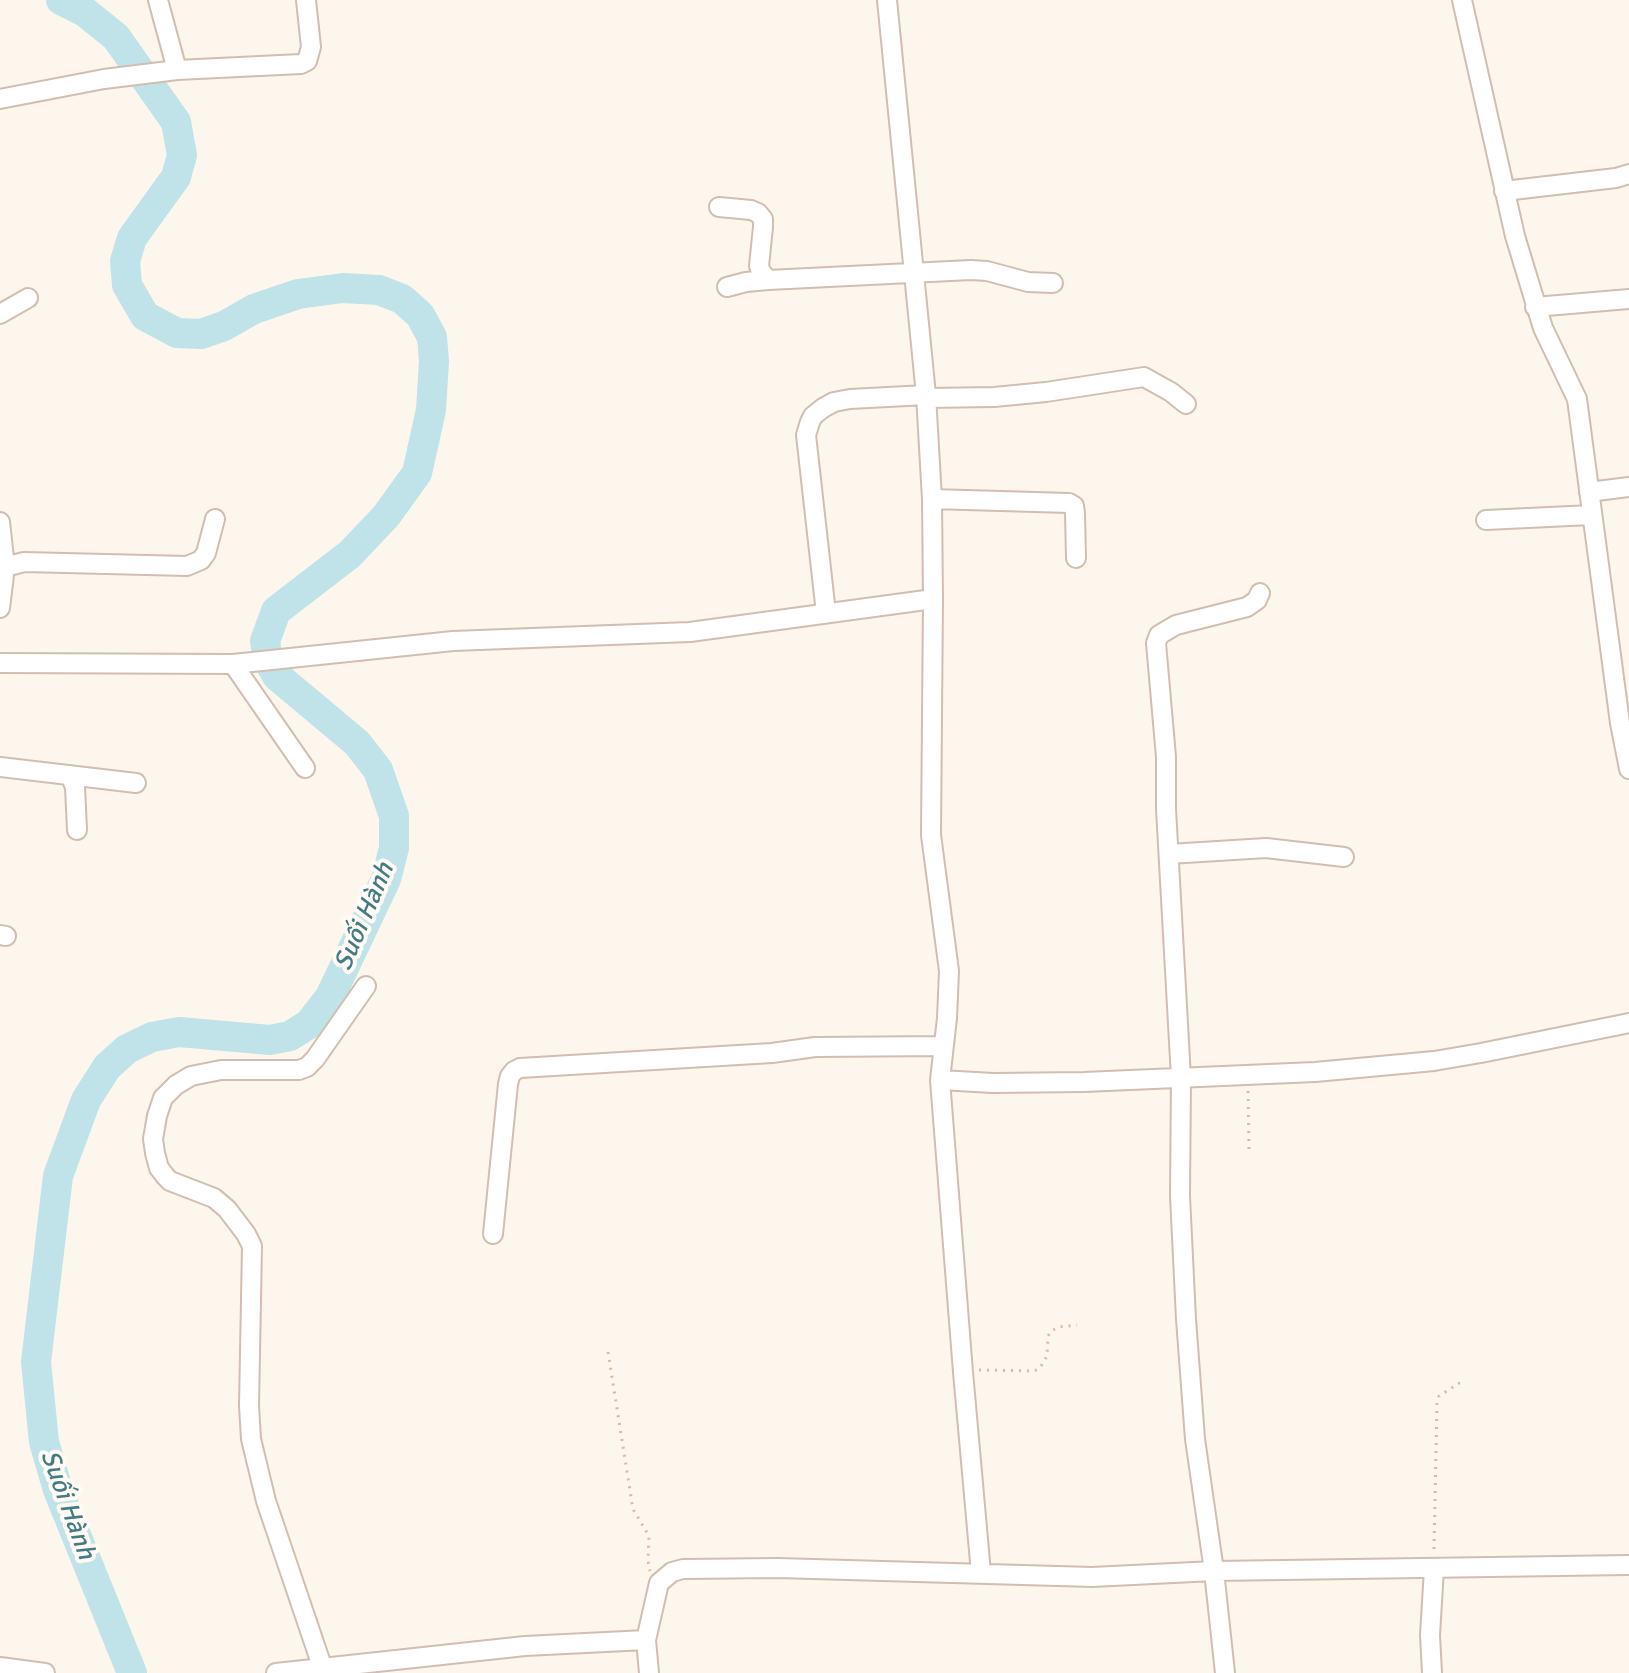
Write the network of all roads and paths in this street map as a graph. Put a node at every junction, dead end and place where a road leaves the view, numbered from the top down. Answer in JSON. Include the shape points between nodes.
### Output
{"nodes":[{"id":1,"x":158,"y":0,"type":"edge"},
{"id":2,"x":306,"y":0,"type":"edge"},
{"id":3,"x":887,"y":0,"type":"edge"},
{"id":4,"x":1462,"y":0,"type":"edge"},
{"id":5,"x":177,"y":70,"type":"junction"},
{"id":6,"x":0,"y":99,"type":"edge"},
{"id":7,"x":1629,"y":174,"type":"edge"},
{"id":8,"x":1504,"y":191,"type":"junction"},
{"id":9,"x":719,"y":207,"type":"dead end"},
{"id":10,"x":915,"y":272,"type":"junction"},
{"id":11,"x":768,"y":280,"type":"junction"},
{"id":12,"x":1053,"y":283,"type":"dead end"},
{"id":13,"x":727,"y":287,"type":"dead end"},
{"id":14,"x":28,"y":298,"type":"dead end"},
{"id":15,"x":1629,"y":299,"type":"edge"},
{"id":16,"x":1535,"y":307,"type":"junction"},
{"id":17,"x":0,"y":314,"type":"edge"},
{"id":18,"x":926,"y":397,"type":"junction"},
{"id":19,"x":1186,"y":404,"type":"dead end"},
{"id":20,"x":1629,"y":487,"type":"edge"},
{"id":21,"x":1589,"y":492,"type":"junction"},
{"id":22,"x":932,"y":499,"type":"junction"},
{"id":23,"x":1591,"y":515,"type":"junction"},
{"id":24,"x":215,"y":519,"type":"dead end"},
{"id":25,"x":1486,"y":520,"type":"dead end"},
{"id":26,"x":0,"y":522,"type":"edge"},
{"id":27,"x":1076,"y":558,"type":"dead end"},
{"id":28,"x":5,"y":567,"type":"junction"},
{"id":29,"x":1260,"y":593,"type":"dead end"},
{"id":30,"x":933,"y":599,"type":"junction"},
{"id":31,"x":0,"y":608,"type":"edge"},
{"id":32,"x":826,"y":613,"type":"junction"},
{"id":33,"x":0,"y":663,"type":"edge"},
{"id":34,"x":233,"y":664,"type":"junction"},
{"id":35,"x":0,"y":767,"type":"edge"},
{"id":36,"x":305,"y":768,"type":"dead end"},
{"id":37,"x":1629,"y":769,"type":"edge"},
{"id":38,"x":70,"y":775,"type":"junction"},
{"id":39,"x":136,"y":783,"type":"dead end"},
{"id":40,"x":77,"y":830,"type":"dead end"},
{"id":41,"x":1169,"y":854,"type":"junction"},
{"id":42,"x":1344,"y":857,"type":"dead end"},
{"id":43,"x":366,"y":986,"type":"dead end"},
{"id":44,"x":1629,"y":1023,"type":"edge"},
{"id":45,"x":942,"y":1046,"type":"junction"},
{"id":46,"x":1248,"y":1075,"type":"junction"},
{"id":47,"x":1181,"y":1078,"type":"junction"},
{"id":48,"x":940,"y":1080,"type":"junction"},
{"id":49,"x":1249,"y":1149,"type":"dead end"},
{"id":50,"x":493,"y":1234,"type":"dead end"},
{"id":51,"x":1077,"y":1325,"type":"dead end"},
{"id":52,"x":608,"y":1352,"type":"dead end"},
{"id":53,"x":963,"y":1372,"type":"junction"},
{"id":54,"x":1463,"y":1379,"type":"dead end"},
{"id":55,"x":1629,"y":1565,"type":"edge"},
{"id":56,"x":1434,"y":1569,"type":"junction"},
{"id":57,"x":1214,"y":1571,"type":"junction"},
{"id":58,"x":981,"y":1573,"type":"junction"},
{"id":59,"x":659,"y":1583,"type":"junction"},
{"id":60,"x":646,"y":1640,"type":"junction"},
{"id":61,"x":458,"y":1653,"type":"junction"},
{"id":62,"x":0,"y":1667,"type":"edge"},
{"id":63,"x":323,"y":1669,"type":"junction"},
{"id":64,"x":45,"y":1673,"type":"edge"},
{"id":65,"x":276,"y":1673,"type":"edge"},
{"id":66,"x":457,"y":1673,"type":"edge"},
{"id":67,"x":649,"y":1673,"type":"edge"},
{"id":68,"x":1225,"y":1673,"type":"edge"},
{"id":69,"x":1432,"y":1673,"type":"edge"}],
"edges":[{"from":1,"to":5,"type":"street"},
{"from":2,"to":5,"type":"street","via":[[311,47],[307,61]]},
{"from":3,"to":10,"type":"street"},
{"from":4,"to":8,"type":"street"},
{"from":5,"to":6,"type":"street"},
{"from":7,"to":8,"type":"street"},
{"from":8,"to":16,"type":"street"},
{"from":9,"to":11,"type":"street","via":[[751,210],[763,219],[759,266]]},
{"from":10,"to":11,"type":"street"},
{"from":10,"to":12,"type":"street","via":[[987,271]]},
{"from":10,"to":18,"type":"street"},
{"from":11,"to":13,"type":"street"},
{"from":14,"to":17,"type":"street"},
{"from":15,"to":16,"type":"street"},
{"from":16,"to":21,"type":"street","via":[[1577,399]]},
{"from":18,"to":19,"type":"street","via":[[994,397],[1144,377]]},
{"from":18,"to":22,"type":"street"},
{"from":18,"to":32,"type":"street","via":[[834,402],[810,422],[806,435]]},
{"from":20,"to":21,"type":"street"},
{"from":21,"to":23,"type":"street"},
{"from":22,"to":27,"type":"street","via":[[1069,503],[1075,513]]},
{"from":22,"to":30,"type":"street"},
{"from":23,"to":25,"type":"street"},
{"from":23,"to":37,"type":"street"},
{"from":24,"to":28,"type":"street","via":[[206,553],[187,566],[24,562]]},
{"from":26,"to":28,"type":"street"},
{"from":28,"to":31,"type":"street"},
{"from":29,"to":41,"type":"street","via":[[1247,607],[1176,625],[1156,643]]},
{"from":30,"to":32,"type":"street"},
{"from":30,"to":45,"type":"street","via":[[931,835],[949,971]]},
{"from":32,"to":34,"type":"street","via":[[690,632],[453,641]]},
{"from":33,"to":34,"type":"street"},
{"from":34,"to":36,"type":"street"},
{"from":35,"to":38,"type":"street"},
{"from":38,"to":39,"type":"street"},
{"from":38,"to":40,"type":"street"},
{"from":41,"to":42,"type":"street","via":[[1266,848]]},
{"from":41,"to":47,"type":"street"},
{"from":43,"to":63,"type":"street","via":[[307,1067],[191,1076],[163,1098],[153,1139],[166,1177],[214,1198],[252,1246],[251,1439],[266,1501]]},
{"from":44,"to":46,"type":"street","via":[[1434,1061]]},
{"from":45,"to":48,"type":"street"},
{"from":45,"to":50,"type":"street","via":[[815,1047],[520,1068],[508,1084]]},
{"from":46,"to":47,"type":"street"},
{"from":46,"to":49,"type":"path"},
{"from":47,"to":48,"type":"street"},
{"from":47,"to":57,"type":"street","via":[[1186,1319],[1195,1439]]},
{"from":48,"to":53,"type":"street"},
{"from":51,"to":53,"type":"path","via":[[1051,1331],[1047,1356],[1034,1371]]},
{"from":52,"to":59,"type":"path","via":[[632,1503],[648,1532],[650,1570]]},
{"from":53,"to":58,"type":"street"},
{"from":54,"to":56,"type":"path","via":[[1439,1396],[1437,1404]]},
{"from":55,"to":56,"type":"street"},
{"from":56,"to":57,"type":"street"},
{"from":56,"to":69,"type":"street"},
{"from":57,"to":58,"type":"street","via":[[1092,1577]]},
{"from":57,"to":68,"type":"street"},
{"from":58,"to":59,"type":"street","via":[[683,1569]]},
{"from":59,"to":60,"type":"street"},
{"from":60,"to":61,"type":"street"},
{"from":60,"to":67,"type":"street"},
{"from":61,"to":63,"type":"street"},
{"from":61,"to":66,"type":"street"},
{"from":62,"to":64,"type":"street"},
{"from":63,"to":65,"type":"street"}]}
